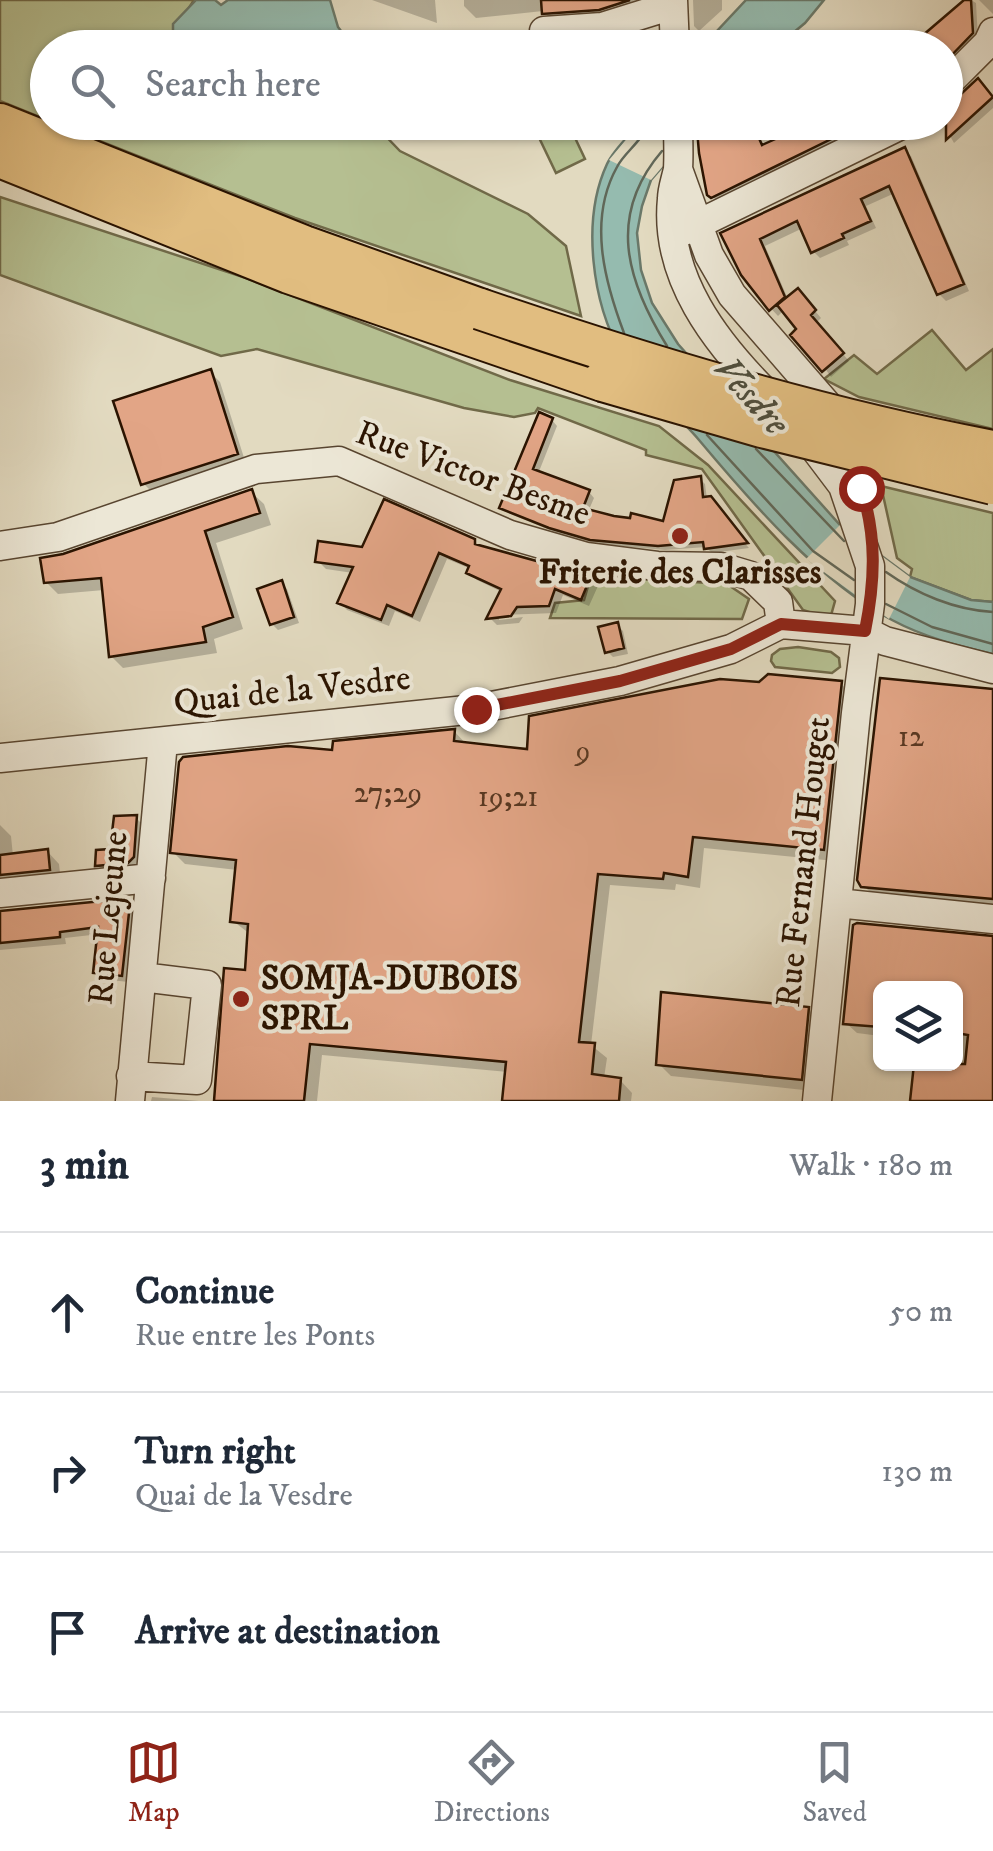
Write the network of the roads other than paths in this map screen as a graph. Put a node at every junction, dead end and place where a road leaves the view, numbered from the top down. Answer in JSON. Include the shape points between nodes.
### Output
{"nodes":[{"id":1,"x":673,"y":2,"type":"edge"},
{"id":2,"x":563,"y":30,"type":"edge"},
{"id":3,"x":674,"y":30,"type":"edge"},
{"id":4,"x":993,"y":32,"type":"edge"},
{"id":5,"x":963,"y":68,"type":"edge"},
{"id":6,"x":0,"y":124,"type":"edge"},
{"id":7,"x":30,"y":136,"type":"edge"},
{"id":8,"x":40,"y":140,"type":"edge"},
{"id":9,"x":870,"y":140,"type":"edge"},
{"id":10,"x":678,"y":146,"type":"edge"},
{"id":11,"x":0,"y":157,"type":"edge"},
{"id":12,"x":0,"y":178,"type":"edge"},
{"id":13,"x":181,"y":230,"type":"junction"},
{"id":14,"x":686,"y":230,"type":"junction"},
{"id":15,"x":476,"y":323,"type":"junction"},
{"id":16,"x":993,"y":451,"type":"edge"},
{"id":17,"x":993,"y":484,"type":"edge"},
{"id":18,"x":0,"y":546,"type":"edge"},
{"id":19,"x":869,"y":553,"type":"junction"},
{"id":20,"x":867,"y":618,"type":"junction"},
{"id":21,"x":781,"y":624,"type":"junction"},
{"id":22,"x":993,"y":668,"type":"edge"},
{"id":23,"x":163,"y":742,"type":"junction"},
{"id":24,"x":0,"y":758,"type":"edge"},
{"id":25,"x":151,"y":878,"type":"junction"},
{"id":26,"x":0,"y":894,"type":"edge"},
{"id":27,"x":836,"y":903,"type":"junction"},
{"id":28,"x":993,"y":919,"type":"edge"},
{"id":29,"x":142,"y":977,"type":"junction"},
{"id":30,"x":131,"y":1089,"type":"edge"},
{"id":31,"x":818,"y":1101,"type":"edge"}],
"edges":[{"from":1,"to":2,"type":"street","via":[[602,26]]},
{"from":1,"to":3,"type":"street"},
{"from":4,"to":5,"type":"street"},
{"from":6,"to":7,"type":"highway"},
{"from":8,"to":15,"type":"highway"},
{"from":9,"to":14,"type":"street"},
{"from":10,"to":14,"type":"street","via":[[671,201]]},
{"from":11,"to":13,"type":"highway"},
{"from":12,"to":13,"type":"highway"},
{"from":13,"to":15,"type":"highway","via":[[289,273]]},
{"from":14,"to":19,"type":"street","via":[[680,267],[692,298],[716,338],[843,486]]},
{"from":14,"to":19,"type":"street","via":[[853,438],[870,516]]},
{"from":15,"to":16,"type":"highway","bridge":true},
{"from":15,"to":17,"type":"highway","bridge":true,"via":[[762,428]]},
{"from":18,"to":21,"type":"street","name":"Rue Victor Besme","via":[[58,538],[256,469],[340,461],[510,535],[567,552],[657,566],[721,567],[750,576],[778,602]]},
{"from":19,"to":20,"type":"street","name":"Rue Fernand Houget"},
{"from":20,"to":21,"type":"street"},
{"from":20,"to":22,"type":"street","via":[[886,641]]},
{"from":20,"to":27,"type":"street","name":"Rue Fernand Houget"},
{"from":21,"to":23,"type":"street","name":"Quai de la Vesdre","via":[[731,649],[561,693],[476,709]]},
{"from":23,"to":24,"type":"street","name":"Quai de la Vesdre"},
{"from":23,"to":25,"type":"street","name":"Rue Lejeune"},
{"from":25,"to":26,"type":"street"},
{"from":25,"to":29,"type":"street","name":"Rue Lejeune"},
{"from":27,"to":28,"type":"street"},
{"from":27,"to":31,"type":"street","name":"Rue Fernand Houget"},
{"from":29,"to":30,"type":"street","name":"Rue Lejeune"},
{"from":29,"to":30,"type":"street","via":[[207,985],[198,1080]]}]}
